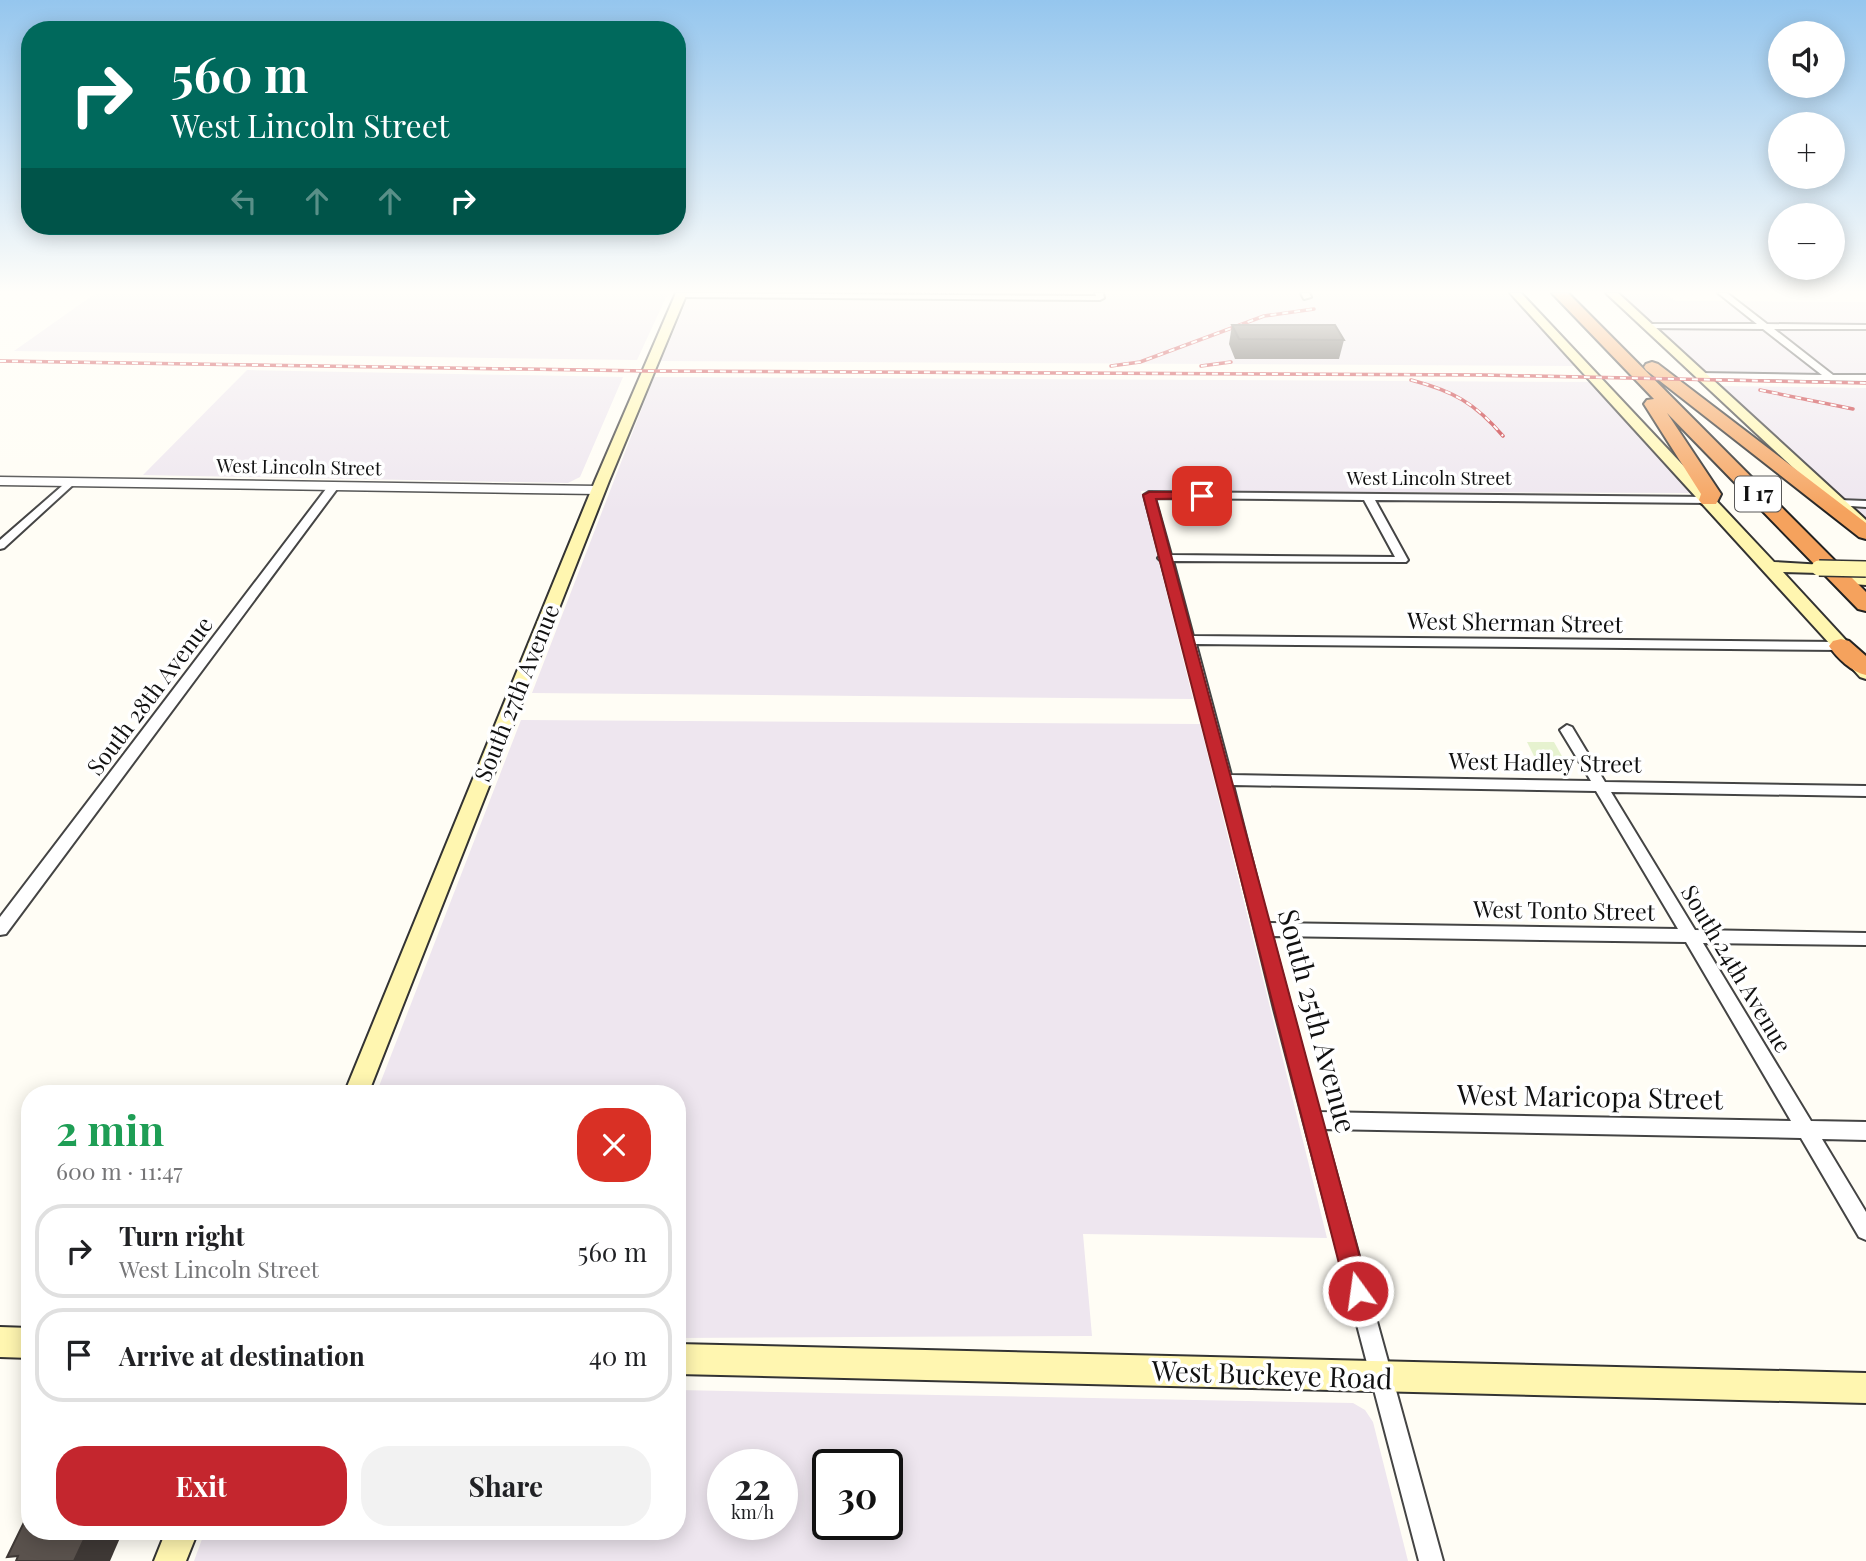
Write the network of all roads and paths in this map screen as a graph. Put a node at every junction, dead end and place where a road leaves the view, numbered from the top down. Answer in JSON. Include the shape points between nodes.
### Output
{"nodes":[{"id":1,"x":651,"y":366,"type":"edge"},
{"id":2,"x":1580,"y":366,"type":"edge"},
{"id":3,"x":1628,"y":366,"type":"edge"},
{"id":4,"x":1631,"y":366,"type":"edge"},
{"id":5,"x":1650,"y":366,"type":"edge"},
{"id":6,"x":1650,"y":366,"type":"edge"},
{"id":7,"x":1689,"y":366,"type":"edge"},
{"id":8,"x":1815,"y":366,"type":"edge"},
{"id":9,"x":1700,"y":376,"type":"junction"},
{"id":10,"x":1830,"y":377,"type":"junction"},
{"id":11,"x":1866,"y":378,"type":"edge"},
{"id":12,"x":0,"y":481,"type":"edge"},
{"id":13,"x":70,"y":482,"type":"junction"},
{"id":14,"x":333,"y":487,"type":"junction"},
{"id":15,"x":598,"y":490,"type":"junction"},
{"id":16,"x":1149,"y":495,"type":"joint"},
{"id":17,"x":1368,"y":497,"type":"junction"},
{"id":18,"x":1709,"y":500,"type":"junction"},
{"id":19,"x":1839,"y":503,"type":"junction"},
{"id":20,"x":1866,"y":504,"type":"edge"},
{"id":21,"x":1866,"y":528,"type":"edge"},
{"id":22,"x":1866,"y":534,"type":"edge"},
{"id":23,"x":0,"y":546,"type":"edge"},
{"id":24,"x":1164,"y":558,"type":"junction"},
{"id":25,"x":1866,"y":569,"type":"edge"},
{"id":26,"x":1774,"y":574,"type":"junction"},
{"id":27,"x":1866,"y":579,"type":"edge"},
{"id":28,"x":1866,"y":604,"type":"edge"},
{"id":29,"x":1187,"y":640,"type":"junction"},
{"id":30,"x":1841,"y":646,"type":"junction"},
{"id":31,"x":1866,"y":670,"type":"edge"},
{"id":32,"x":1567,"y":730,"type":"dead end"},
{"id":33,"x":1224,"y":780,"type":"junction"},
{"id":34,"x":1602,"y":787,"type":"junction"},
{"id":35,"x":1866,"y":791,"type":"edge"},
{"id":36,"x":0,"y":929,"type":"edge"},
{"id":37,"x":1261,"y":929,"type":"junction"},
{"id":38,"x":1689,"y":936,"type":"junction"},
{"id":39,"x":1866,"y":939,"type":"edge"},
{"id":40,"x":360,"y":1085,"type":"edge"},
{"id":41,"x":1312,"y":1120,"type":"junction"},
{"id":42,"x":1805,"y":1130,"type":"junction"},
{"id":43,"x":1866,"y":1131,"type":"edge"},
{"id":44,"x":1866,"y":1230,"type":"edge"},
{"id":45,"x":0,"y":1342,"type":"edge"},
{"id":46,"x":21,"y":1343,"type":"edge"},
{"id":47,"x":686,"y":1359,"type":"edge"},
{"id":48,"x":1380,"y":1377,"type":"junction"},
{"id":49,"x":1866,"y":1388,"type":"edge"},
{"id":50,"x":178,"y":1540,"type":"edge"},
{"id":51,"x":170,"y":1561,"type":"edge"},
{"id":52,"x":1431,"y":1561,"type":"edge"}],
"edges":[{"from":1,"to":15,"type":"main road","name":"South 27th Avenue"},
{"from":2,"to":18,"type":"main road"},
{"from":3,"to":18,"type":"highway","via":[[1711,494]]},
{"from":4,"to":28,"type":"highway","number":"I 17"},
{"from":5,"to":22,"type":"highway"},
{"from":6,"to":27,"type":"highway","number":"I 17"},
{"from":7,"to":9,"type":"main road"},
{"from":8,"to":10,"type":"street"},
{"from":9,"to":10,"type":"street"},
{"from":9,"to":19,"type":"main road"},
{"from":10,"to":11,"type":"street"},
{"from":12,"to":13,"type":"street","name":"West Lincoln Street"},
{"from":13,"to":14,"type":"street","name":"West Lincoln Street"},
{"from":13,"to":23,"type":"street"},
{"from":14,"to":15,"type":"street","name":"West Lincoln Street"},
{"from":14,"to":36,"type":"street","name":"South 28th Avenue"},
{"from":15,"to":40,"type":"main road","name":"South 27th Avenue"},
{"from":16,"to":17,"type":"street","name":"West Lincoln Street"},
{"from":16,"to":24,"type":"street","name":"South 25th Avenue"},
{"from":17,"to":18,"type":"street","name":"West Lincoln Street"},
{"from":17,"to":24,"type":"street","via":[[1402,560]]},
{"from":18,"to":26,"type":"main road"},
{"from":19,"to":20,"type":"street"},
{"from":19,"to":21,"type":"main road"},
{"from":24,"to":29,"type":"street","name":"South 25th Avenue"},
{"from":25,"to":26,"type":"main road","bridge":true,"via":[[1797,568]]},
{"from":26,"to":27,"type":"main road","via":[[1809,580]]},
{"from":26,"to":30,"type":"main road"},
{"from":29,"to":30,"type":"street","name":"West Sherman Street"},
{"from":29,"to":33,"type":"street","name":"South 25th Avenue"},
{"from":30,"to":31,"type":"highway"},
{"from":32,"to":34,"type":"street","name":"South 24th Avenue"},
{"from":33,"to":34,"type":"street","name":"West Hadley Street"},
{"from":33,"to":37,"type":"street","name":"South 25th Avenue"},
{"from":34,"to":35,"type":"street","name":"West Hadley Street"},
{"from":34,"to":38,"type":"street","name":"South 24th Avenue"},
{"from":37,"to":38,"type":"street","name":"West Tonto Street"},
{"from":37,"to":41,"type":"street","name":"South 25th Avenue"},
{"from":38,"to":39,"type":"street","name":"West Tonto Street"},
{"from":38,"to":42,"type":"street","name":"South 24th Avenue"},
{"from":41,"to":42,"type":"street","name":"West Maricopa Street"},
{"from":41,"to":48,"type":"street","name":"South 25th Avenue"},
{"from":42,"to":43,"type":"street","name":"West Maricopa Street"},
{"from":42,"to":44,"type":"street","name":"South 24th Avenue"},
{"from":45,"to":46,"type":"main road"},
{"from":47,"to":48,"type":"main road","name":"West Buckeye Road"},
{"from":48,"to":49,"type":"main road","name":"West Buckeye Road"},
{"from":48,"to":52,"type":"street","name":"South 25th Avenue"},
{"from":50,"to":51,"type":"main road"}]}
